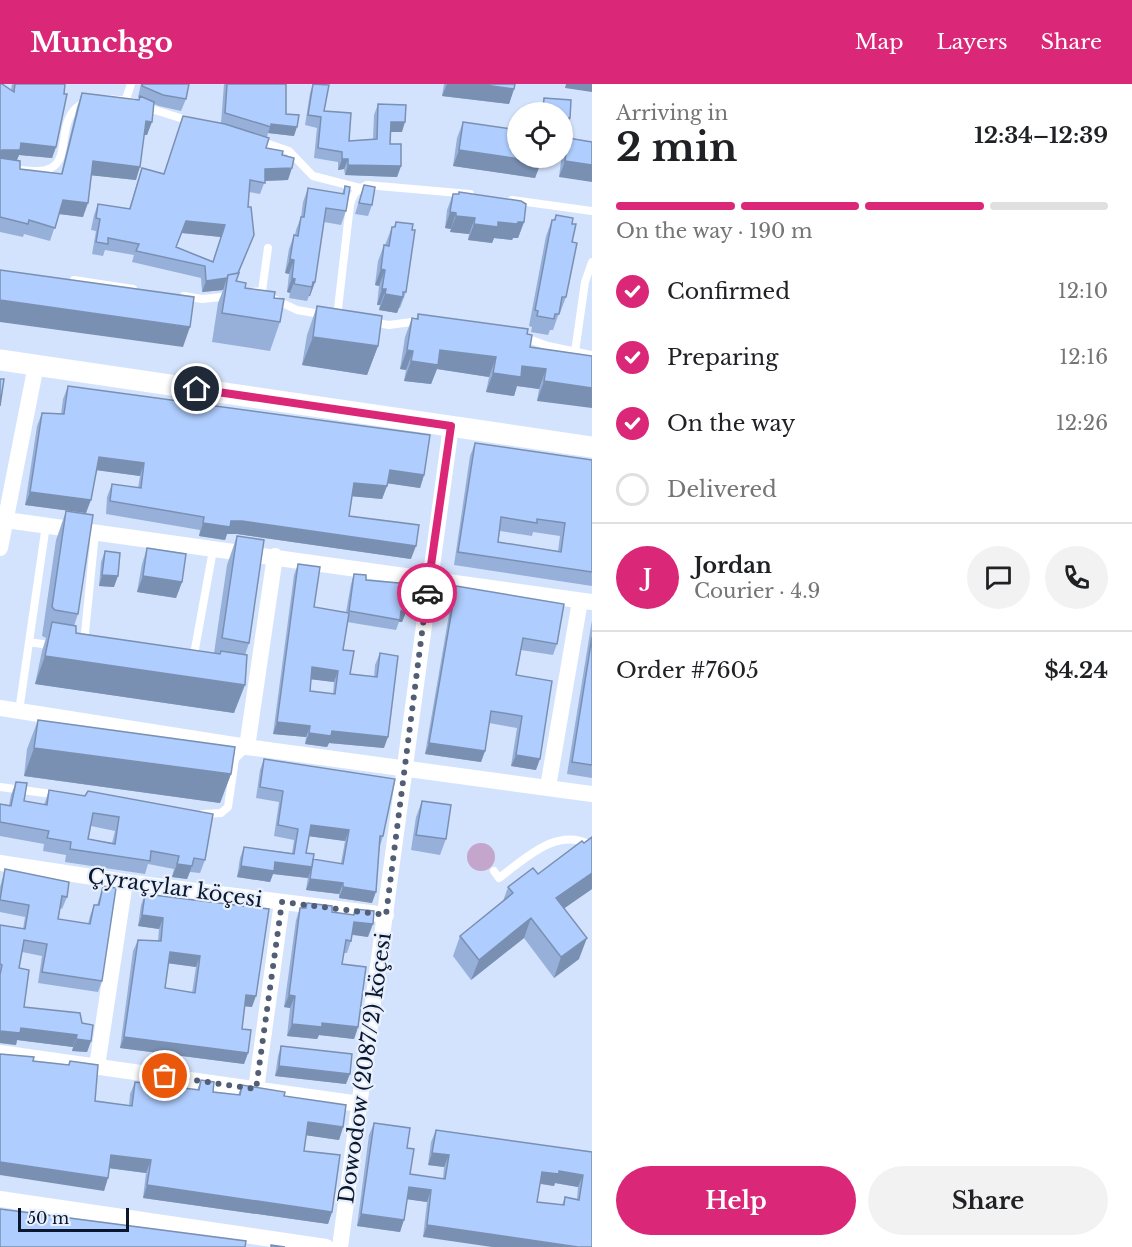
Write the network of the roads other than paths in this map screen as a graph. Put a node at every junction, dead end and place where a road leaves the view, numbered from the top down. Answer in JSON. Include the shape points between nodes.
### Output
{"nodes":[{"id":1,"x":131,"y":84,"type":"edge"},
{"id":2,"x":126,"y":99,"type":"junction"},
{"id":3,"x":201,"y":124,"type":"edge"},
{"id":4,"x":251,"y":138,"type":"edge"},
{"id":5,"x":0,"y":168,"type":"edge"},
{"id":6,"x":360,"y":188,"type":"junction"},
{"id":7,"x":477,"y":195,"type":"edge"},
{"id":8,"x":500,"y":198,"type":"edge"},
{"id":9,"x":592,"y":211,"type":"edge"},
{"id":10,"x":268,"y":248,"type":"dead end"},
{"id":11,"x":592,"y":262,"type":"edge"},
{"id":12,"x":62,"y":279,"type":"edge"},
{"id":13,"x":142,"y":290,"type":"edge"},
{"id":14,"x":262,"y":291,"type":"junction"},
{"id":15,"x":173,"y":295,"type":"edge"},
{"id":16,"x":337,"y":317,"type":"junction"},
{"id":17,"x":348,"y":319,"type":"edge"},
{"id":18,"x":358,"y":320,"type":"edge"},
{"id":19,"x":425,"y":320,"type":"edge"},
{"id":20,"x":506,"y":332,"type":"edge"},
{"id":21,"x":575,"y":352,"type":"junction"},
{"id":22,"x":592,"y":355,"type":"edge"},
{"id":23,"x":0,"y":360,"type":"edge"},
{"id":24,"x":36,"y":365,"type":"junction"},
{"id":25,"x":451,"y":426,"type":"junction"},
{"id":26,"x":592,"y":447,"type":"edge"},
{"id":27,"x":6,"y":520,"type":"junction"},
{"id":28,"x":46,"y":525,"type":"junction"},
{"id":29,"x":95,"y":533,"type":"junction"},
{"id":30,"x":0,"y":548,"type":"edge"},
{"id":31,"x":213,"y":550,"type":"junction"},
{"id":32,"x":275,"y":556,"type":"junction"},
{"id":33,"x":429,"y":578,"type":"junction"},
{"id":34,"x":586,"y":602,"type":"edge"},
{"id":35,"x":29,"y":642,"type":"junction"},
{"id":36,"x":62,"y":646,"type":"edge"},
{"id":37,"x":72,"y":648,"type":"edge"},
{"id":38,"x":83,"y":650,"type":"junction"},
{"id":39,"x":94,"y":652,"type":"edge"},
{"id":40,"x":191,"y":669,"type":"edge"},
{"id":41,"x":0,"y":708,"type":"edge"},
{"id":42,"x":19,"y":711,"type":"junction"},
{"id":43,"x":247,"y":747,"type":"junction"},
{"id":44,"x":403,"y":770,"type":"junction"},
{"id":45,"x":0,"y":787,"type":"edge"},
{"id":46,"x":548,"y":787,"type":"junction"},
{"id":47,"x":592,"y":794,"type":"edge"},
{"id":48,"x":71,"y":796,"type":"edge"},
{"id":49,"x":189,"y":812,"type":"edge"},
{"id":50,"x":592,"y":846,"type":"edge"},
{"id":51,"x":0,"y":863,"type":"edge"},
{"id":52,"x":494,"y":871,"type":"dead end"},
{"id":53,"x":125,"y":882,"type":"junction"},
{"id":54,"x":282,"y":902,"type":"junction"},
{"id":55,"x":386,"y":915,"type":"junction"},
{"id":56,"x":0,"y":1053,"type":"edge"},
{"id":57,"x":97,"y":1066,"type":"junction"},
{"id":58,"x":256,"y":1089,"type":"junction"},
{"id":59,"x":360,"y":1104,"type":"junction"},
{"id":60,"x":0,"y":1199,"type":"edge"},
{"id":61,"x":326,"y":1247,"type":"edge"},
{"id":62,"x":340,"y":1247,"type":"edge"}],
"edges":[{"from":1,"to":2,"type":"lane"},
{"from":2,"to":3,"type":"lane"},
{"from":2,"to":5,"type":"lane","via":[[96,91],[73,101],[54,167]]},
{"from":4,"to":6,"type":"lane","via":[[289,151],[322,181]]},
{"from":6,"to":7,"type":"lane","via":[[367,185]]},
{"from":6,"to":16,"type":"lane","via":[[353,193],[350,205]]},
{"from":8,"to":9,"type":"lane"},
{"from":10,"to":14,"type":"lane"},
{"from":11,"to":21,"type":"lane","via":[[585,282]]},
{"from":12,"to":13,"type":"lane"},
{"from":14,"to":15,"type":"lane","via":[[202,298]]},
{"from":14,"to":16,"type":"lane","via":[[297,310]]},
{"from":16,"to":17,"type":"lane"},
{"from":18,"to":19,"type":"lane","via":[[389,325]]},
{"from":20,"to":21,"type":"lane"},
{"from":21,"to":22,"type":"lane"},
{"from":23,"to":24,"type":"street"},
{"from":24,"to":25,"type":"street"},
{"from":24,"to":27,"type":"street"},
{"from":25,"to":26,"type":"street"},
{"from":25,"to":33,"type":"street","name":"Dowodow (2087/2) köçesi"},
{"from":27,"to":28,"type":"street"},
{"from":27,"to":30,"type":"street"},
{"from":28,"to":29,"type":"street"},
{"from":28,"to":35,"type":"lane"},
{"from":29,"to":31,"type":"street"},
{"from":29,"to":38,"type":"lane"},
{"from":31,"to":32,"type":"street"},
{"from":31,"to":40,"type":"lane"},
{"from":32,"to":33,"type":"street"},
{"from":32,"to":43,"type":"street","via":[[252,680]]},
{"from":33,"to":34,"type":"street"},
{"from":33,"to":44,"type":"street","name":"Dowodow (2087/2) köçesi"},
{"from":34,"to":46,"type":"street"},
{"from":35,"to":36,"type":"lane"},
{"from":35,"to":42,"type":"lane"},
{"from":37,"to":38,"type":"lane"},
{"from":38,"to":39,"type":"lane"},
{"from":41,"to":42,"type":"street"},
{"from":42,"to":43,"type":"street"},
{"from":43,"to":44,"type":"street"},
{"from":43,"to":49,"type":"lane","via":[[235,759],[228,807],[213,815]]},
{"from":44,"to":46,"type":"street"},
{"from":44,"to":55,"type":"street","name":"Dowodow (2087/2) köçesi"},
{"from":45,"to":48,"type":"lane"},
{"from":46,"to":47,"type":"street"},
{"from":50,"to":52,"type":"lane","via":[[561,839],[499,878]]},
{"from":51,"to":53,"type":"street","name":"Çyraçylar köçesi"},
{"from":53,"to":54,"type":"street","name":"Çyraçylar köçesi"},
{"from":53,"to":57,"type":"street"},
{"from":54,"to":55,"type":"street","name":"Çyraçylar köçesi"},
{"from":54,"to":58,"type":"street"},
{"from":55,"to":59,"type":"street","name":"Dowodow (2087/2) köçesi"},
{"from":56,"to":57,"type":"street"},
{"from":57,"to":58,"type":"street"},
{"from":58,"to":59,"type":"street"},
{"from":59,"to":62,"type":"street","name":"Dowodow (2087/2) köçesi"},
{"from":60,"to":61,"type":"street"}]}
